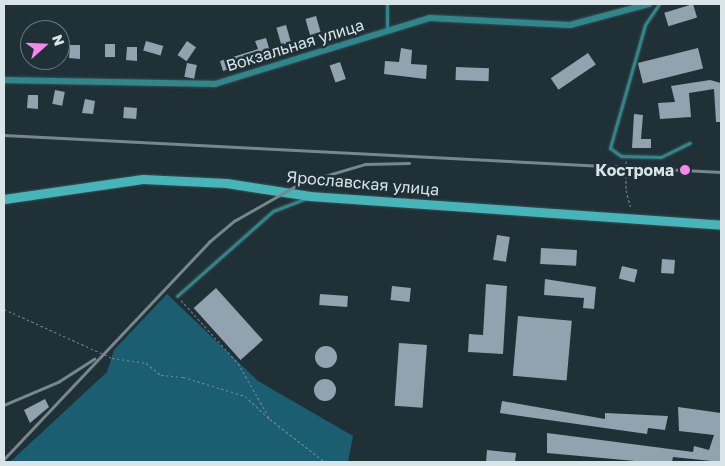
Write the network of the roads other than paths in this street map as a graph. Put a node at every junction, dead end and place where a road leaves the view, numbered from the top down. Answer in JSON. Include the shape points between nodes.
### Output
{"nodes":[{"id":1,"x":387,"y":4,"type":"edge"},
{"id":2,"x":649,"y":4,"type":"edge"},
{"id":3,"x":659,"y":4,"type":"edge"},
{"id":4,"x":387,"y":30,"type":"junction"},
{"id":5,"x":4,"y":80,"type":"edge"},
{"id":6,"x":690,"y":143,"type":"dead end"},
{"id":7,"x":310,"y":196,"type":"junction"},
{"id":8,"x":4,"y":199,"type":"edge"},
{"id":9,"x":721,"y":225,"type":"edge"},
{"id":10,"x":177,"y":296,"type":"road end"}],
"edges":[{"from":1,"to":4,"type":"lane"},
{"from":2,"to":4,"type":"street","name":"Вокзальная улица","via":[[570,25],[430,18]]},
{"from":3,"to":6,"type":"lane","via":[[645,25],[610,148],[621,156],[661,157]]},
{"from":4,"to":5,"type":"street","name":"Вокзальная улица","via":[[215,84]]},
{"from":7,"to":8,"type":"main road","name":"Ярославская улица","via":[[226,183],[143,179]]},
{"from":7,"to":9,"type":"main road","name":"Ярославская улица"},
{"from":7,"to":10,"type":"lane","via":[[273,210]]}]}
